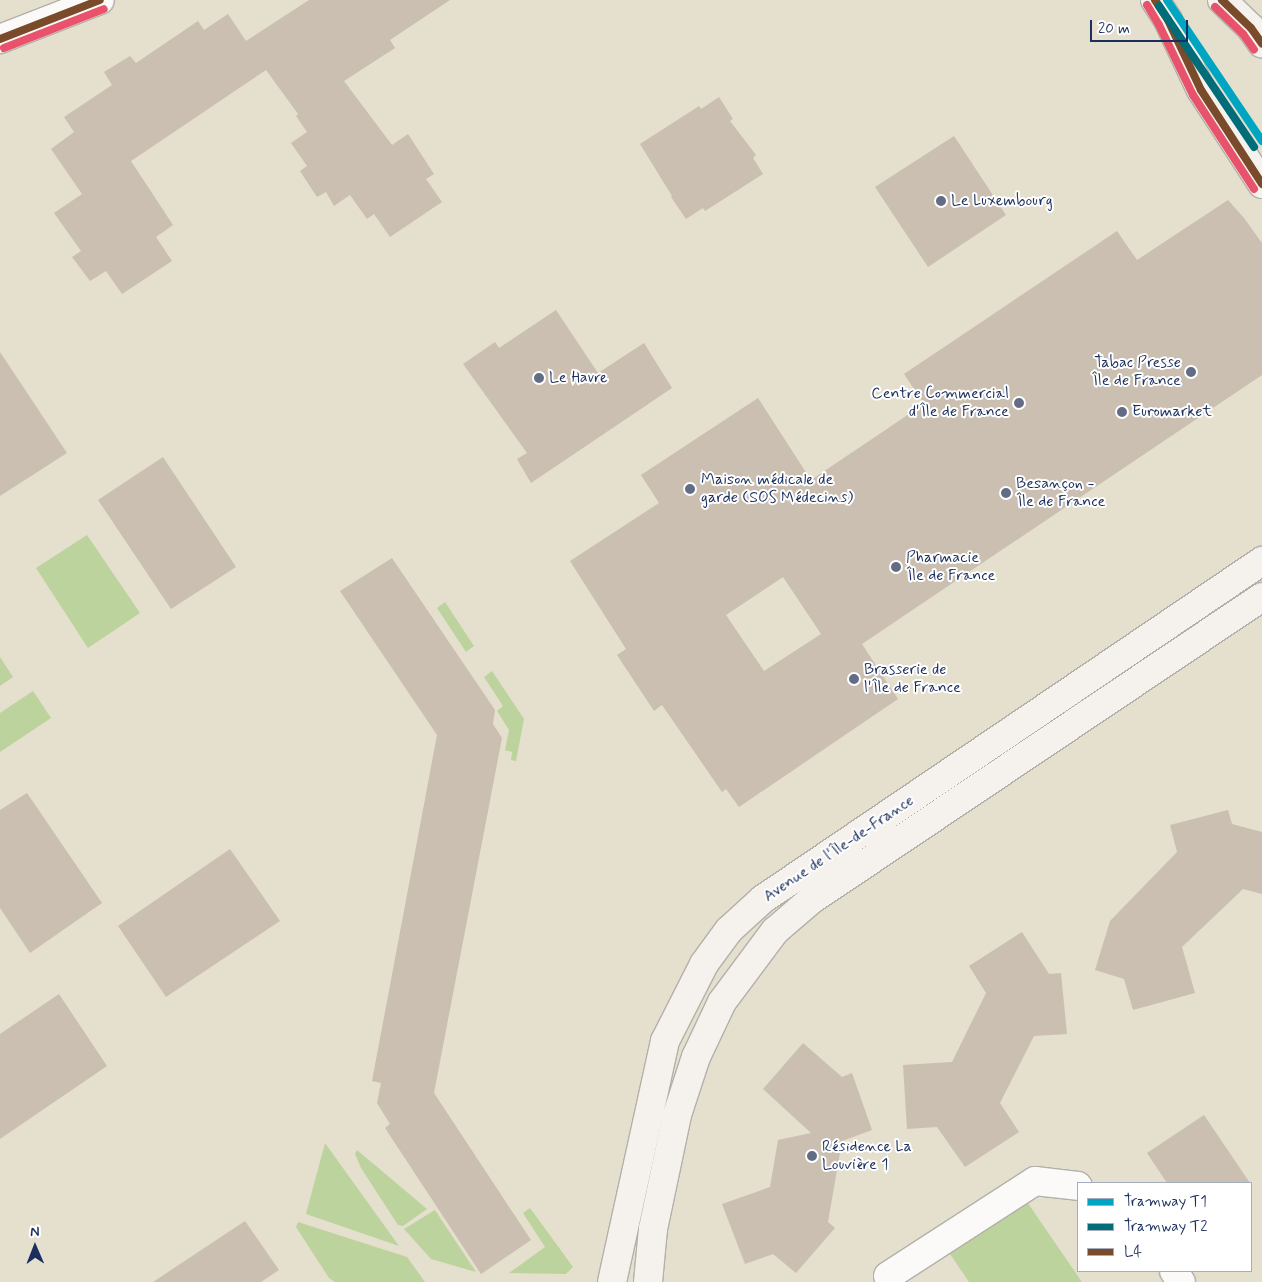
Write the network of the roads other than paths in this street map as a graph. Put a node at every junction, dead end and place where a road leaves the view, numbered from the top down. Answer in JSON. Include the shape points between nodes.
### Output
{"nodes":[{"id":1,"x":100,"y":0,"type":"edge"},
{"id":2,"x":1155,"y":0,"type":"edge"},
{"id":3,"x":1222,"y":0,"type":"edge"},
{"id":4,"x":0,"y":39,"type":"edge"},
{"id":5,"x":1262,"y":44,"type":"edge"},
{"id":6,"x":1262,"y":184,"type":"edge"},
{"id":7,"x":1262,"y":561,"type":"edge"},
{"id":8,"x":1262,"y":598,"type":"edge"},
{"id":9,"x":1077,"y":1186,"type":"edge"},
{"id":10,"x":888,"y":1276,"type":"dead end"},
{"id":11,"x":612,"y":1282,"type":"edge"},
{"id":12,"x":648,"y":1282,"type":"edge"}],
"edges":[{"from":1,"to":4,"type":"street"},
{"from":2,"to":6,"type":"street","via":[[1201,90]]},
{"from":3,"to":5,"type":"street","via":[[1251,28]]},
{"from":7,"to":11,"type":"street","name":"Avenue de l'Île-de-France","via":[[763,899],[729,930],[704,964],[665,1041]]},
{"from":8,"to":12,"type":"street","name":"Avenue de l'Île-de-France","via":[[810,900],[776,931],[722,1002],[696,1057],[677,1115],[653,1230]]},
{"from":9,"to":10,"type":"street","via":[[1035,1181]]}]}
